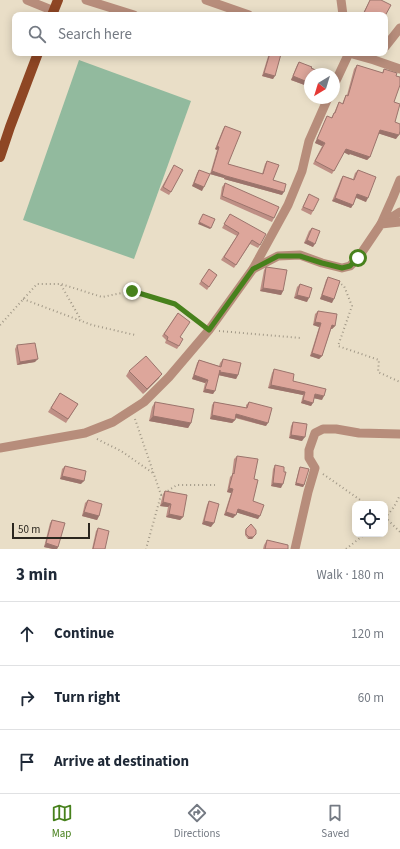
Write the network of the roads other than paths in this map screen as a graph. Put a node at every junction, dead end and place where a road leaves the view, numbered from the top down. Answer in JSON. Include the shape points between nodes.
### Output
{"nodes":[{"id":1,"x":27,"y":0,"type":"edge"},
{"id":2,"x":58,"y":0,"type":"edge"},
{"id":3,"x":86,"y":0,"type":"edge"},
{"id":4,"x":206,"y":0,"type":"edge"},
{"id":5,"x":341,"y":0,"type":"edge"},
{"id":6,"x":51,"y":12,"type":"edge"},
{"id":7,"x":53,"y":12,"type":"edge"},
{"id":8,"x":124,"y":12,"type":"edge"},
{"id":9,"x":240,"y":12,"type":"edge"},
{"id":10,"x":343,"y":12,"type":"edge"},
{"id":11,"x":400,"y":28,"type":"edge"},
{"id":12,"x":388,"y":43,"type":"edge"},
{"id":13,"x":37,"y":56,"type":"edge"},
{"id":14,"x":348,"y":56,"type":"edge"},
{"id":15,"x":377,"y":56,"type":"edge"},
{"id":16,"x":400,"y":69,"type":"edge"},
{"id":17,"x":340,"y":72,"type":"edge"},
{"id":18,"x":325,"y":104,"type":"edge"},
{"id":19,"x":0,"y":157,"type":"edge"},
{"id":20,"x":400,"y":180,"type":"edge"},
{"id":21,"x":400,"y":212,"type":"edge"},
{"id":22,"x":400,"y":222,"type":"edge"},
{"id":23,"x":381,"y":224,"type":"junction"},
{"id":24,"x":253,"y":269,"type":"junction"},
{"id":25,"x":400,"y":434,"type":"edge"},
{"id":26,"x":0,"y":448,"type":"edge"},
{"id":27,"x":295,"y":549,"type":"edge"}],
"edges":[{"from":1,"to":6,"type":"street"},
{"from":2,"to":7,"type":"main road"},
{"from":3,"to":8,"type":"street"},
{"from":4,"to":9,"type":"street"},
{"from":5,"to":10,"type":"street"},
{"from":11,"to":12,"type":"street"},
{"from":13,"to":19,"type":"main road"},
{"from":14,"to":17,"type":"street"},
{"from":15,"to":16,"type":"street"},
{"from":18,"to":24,"type":"street","via":[[309,141],[302,171],[288,204]]},
{"from":20,"to":23,"type":"street"},
{"from":21,"to":23,"type":"street"},
{"from":22,"to":23,"type":"street"},
{"from":23,"to":24,"type":"street","via":[[350,266],[342,268],[300,256],[278,256]]},
{"from":24,"to":26,"type":"street","via":[[209,330],[144,402],[113,422],[85,433]]},
{"from":25,"to":27,"type":"street","via":[[359,433],[336,429],[323,429],[315,433],[309,458],[316,468]]}]}
